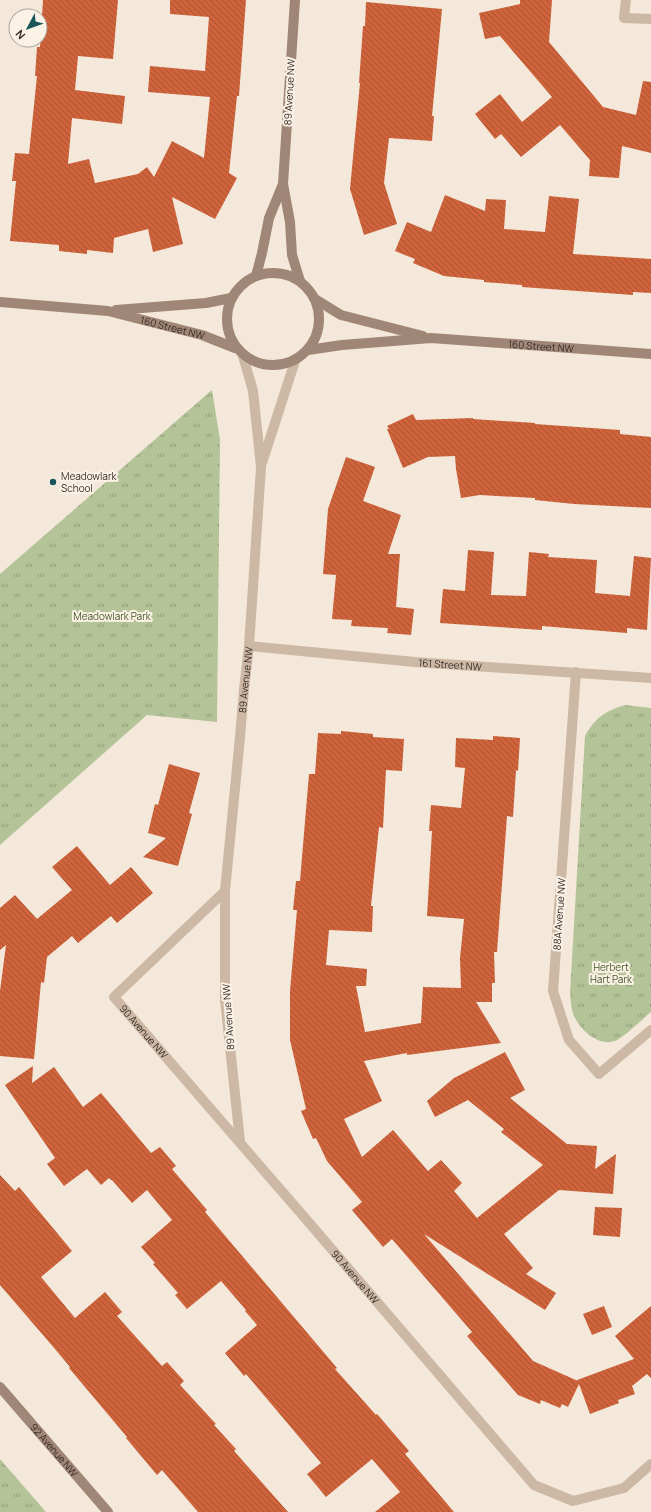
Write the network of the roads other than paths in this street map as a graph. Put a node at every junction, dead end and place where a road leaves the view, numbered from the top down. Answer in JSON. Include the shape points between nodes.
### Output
{"nodes":[{"id":1,"x":295,"y":0,"type":"edge"},
{"id":2,"x":626,"y":0,"type":"edge"},
{"id":3,"x":651,"y":20,"type":"edge"},
{"id":4,"x":283,"y":184,"type":"junction"},
{"id":5,"x":256,"y":276,"type":"junction"},
{"id":6,"x":300,"y":281,"type":"junction"},
{"id":7,"x":231,"y":298,"type":"junction"},
{"id":8,"x":315,"y":299,"type":"junction"},
{"id":9,"x":0,"y":302,"type":"edge"},
{"id":10,"x":108,"y":311,"type":"junction"},
{"id":11,"x":431,"y":338,"type":"junction"},
{"id":12,"x":236,"y":348,"type":"junction"},
{"id":13,"x":308,"y":350,"type":"junction"},
{"id":14,"x":651,"y":354,"type":"edge"},
{"id":15,"x":243,"y":356,"type":"junction"},
{"id":16,"x":295,"y":361,"type":"junction"},
{"id":17,"x":261,"y":467,"type":"junction"},
{"id":18,"x":250,"y":646,"type":"junction"},
{"id":19,"x":576,"y":672,"type":"junction"},
{"id":20,"x":651,"y":678,"type":"edge"},
{"id":21,"x":225,"y":891,"type":"junction"},
{"id":22,"x":651,"y":1030,"type":"edge"},
{"id":23,"x":240,"y":1141,"type":"junction"},
{"id":24,"x":0,"y":1387,"type":"edge"},
{"id":25,"x":651,"y":1464,"type":"edge"},
{"id":26,"x":108,"y":1512,"type":"edge"}],
"edges":[{"from":1,"to":4,"type":"street","name":"89 Avenue NW"},
{"from":2,"to":3,"type":"street","via":[[624,18]]},
{"from":4,"to":5,"type":"street","name":"89 Avenue NW","via":[[269,218]]},
{"from":4,"to":6,"type":"street","name":"89 Avenue NW","via":[[290,222],[292,255]]},
{"from":5,"to":6,"type":"street","via":[[278,273]]},
{"from":5,"to":7,"type":"street","via":[[240,286]]},
{"from":6,"to":8,"type":"street"},
{"from":7,"to":10,"type":"street","name":"160 Street NW","via":[[206,303]]},
{"from":7,"to":12,"type":"street","via":[[226,325]]},
{"from":8,"to":11,"type":"street","name":"160 Street NW","via":[[341,315]]},
{"from":8,"to":13,"type":"street","via":[[319,312],[319,326],[316,338]]},
{"from":9,"to":10,"type":"street","name":"160 Street NW"},
{"from":10,"to":12,"type":"street","name":"160 Street NW","via":[[202,335]]},
{"from":11,"to":13,"type":"street","name":"160 Street NW"},
{"from":11,"to":14,"type":"street","name":"160 Street NW"},
{"from":12,"to":15,"type":"street"},
{"from":13,"to":16,"type":"street"},
{"from":15,"to":16,"type":"street","via":[[255,363],[268,366],[282,366]]},
{"from":15,"to":17,"type":"street","name":"89 Avenue NW","via":[[253,391]]},
{"from":16,"to":17,"type":"street","name":"89 Avenue NW"},
{"from":17,"to":18,"type":"street","name":"89 Avenue NW"},
{"from":18,"to":19,"type":"street","name":"161 Street NW","via":[[415,662]]},
{"from":18,"to":21,"type":"street","name":"89 Avenue NW"},
{"from":19,"to":20,"type":"street","name":"161 Street NW"},
{"from":19,"to":22,"type":"street","name":"88A Avenue NW","via":[[553,992],[569,1040],[599,1074]]},
{"from":21,"to":23,"type":"street","name":"89 Avenue NW","via":[[225,1000]]},
{"from":21,"to":23,"type":"street","name":"90 Avenue NW","via":[[114,997]]},
{"from":23,"to":25,"type":"street","name":"90 Avenue NW","via":[[534,1485],[573,1501],[624,1488]]},
{"from":24,"to":26,"type":"street","name":"92 Avenue NW"}]}
